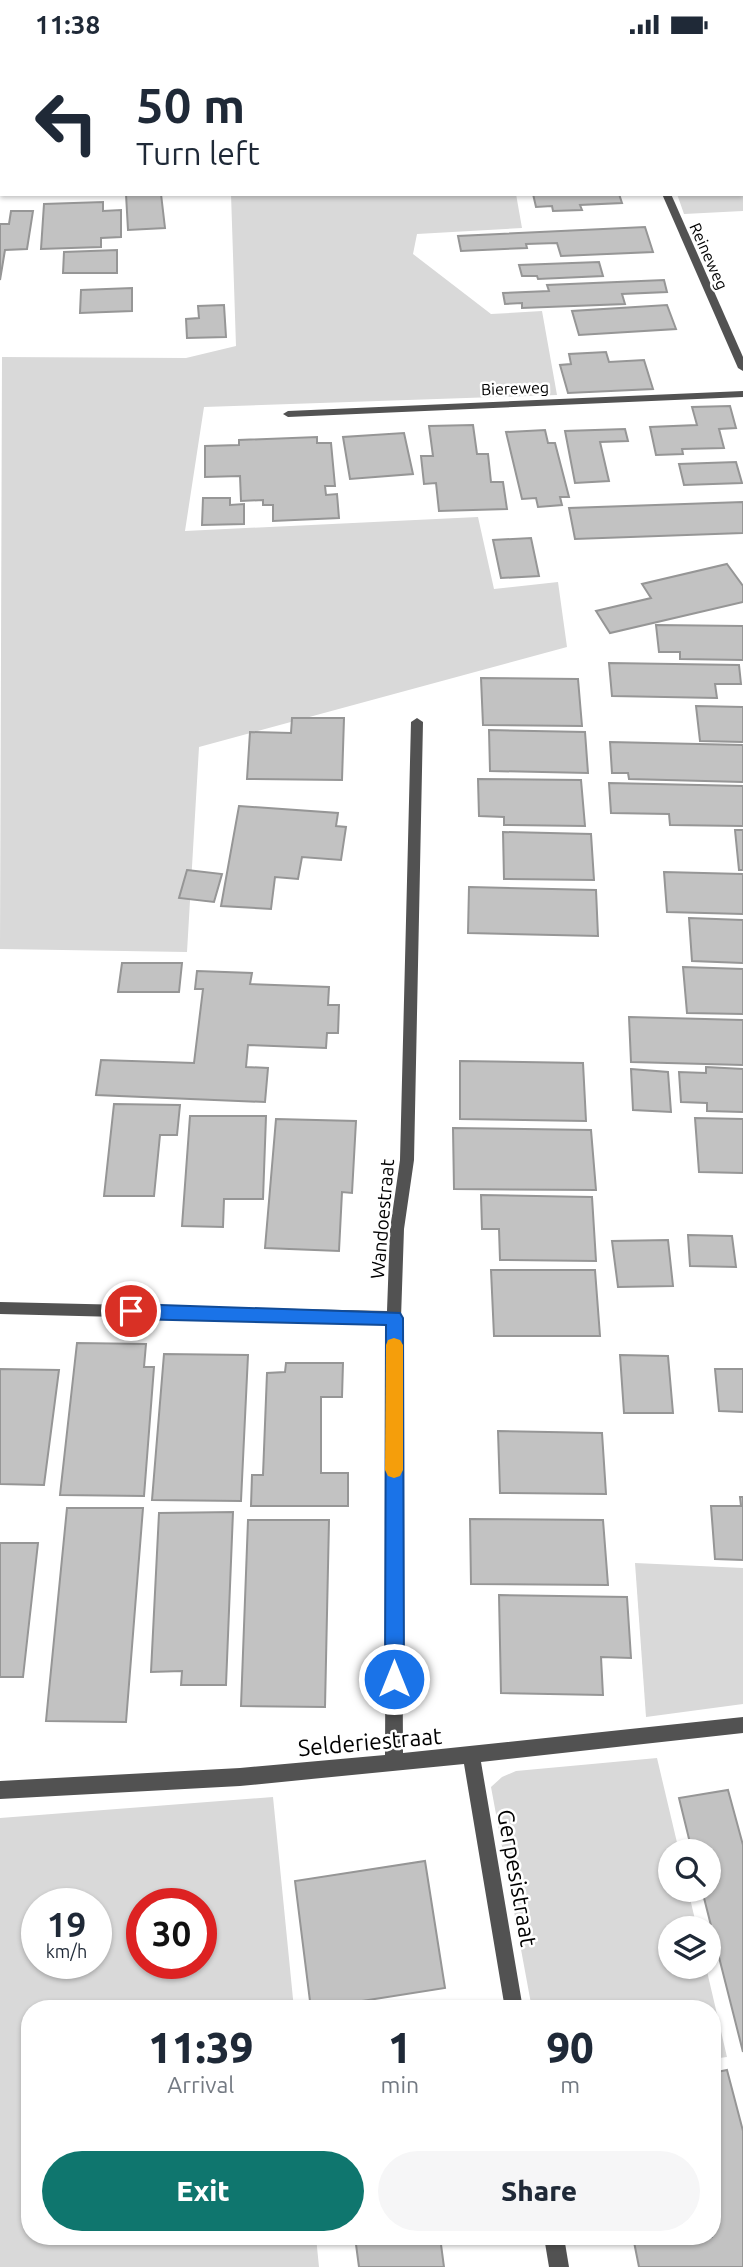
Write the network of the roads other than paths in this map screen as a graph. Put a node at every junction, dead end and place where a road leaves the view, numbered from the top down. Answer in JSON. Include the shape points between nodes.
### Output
{"nodes":[{"id":1,"x":667,"y":196,"type":"edge"},
{"id":2,"x":743,"y":368,"type":"edge"},
{"id":3,"x":743,"y":394,"type":"edge"},
{"id":4,"x":288,"y":414,"type":"dead end"},
{"id":5,"x":417,"y":722,"type":"dead end"},
{"id":6,"x":0,"y":1308,"type":"edge"},
{"id":7,"x":394,"y":1318,"type":"junction"},
{"id":8,"x":743,"y":1725,"type":"edge"},
{"id":9,"x":471,"y":1755,"type":"junction"},
{"id":10,"x":394,"y":1762,"type":"junction"},
{"id":11,"x":0,"y":1790,"type":"edge"},
{"id":12,"x":512,"y":2000,"type":"edge"},
{"id":13,"x":555,"y":2245,"type":"edge"},
{"id":14,"x":559,"y":2267,"type":"edge"}],
"edges":[{"from":1,"to":2,"type":"street","name":"Reineweg"},
{"from":3,"to":4,"type":"street","name":"Biereweg"},
{"from":5,"to":7,"type":"street","name":"Wandoestraat","via":[[407,1160],[397,1229]]},
{"from":6,"to":7,"type":"street"},
{"from":7,"to":10,"type":"street","name":"Wandoestraat"},
{"from":8,"to":9,"type":"street","name":"Selderiestraat"},
{"from":9,"to":10,"type":"street","name":"Selderiestraat"},
{"from":9,"to":12,"type":"street","name":"Gerpesistraat"},
{"from":10,"to":11,"type":"street","name":"Selderiestraat","via":[[240,1777]]},
{"from":13,"to":14,"type":"street"}]}
